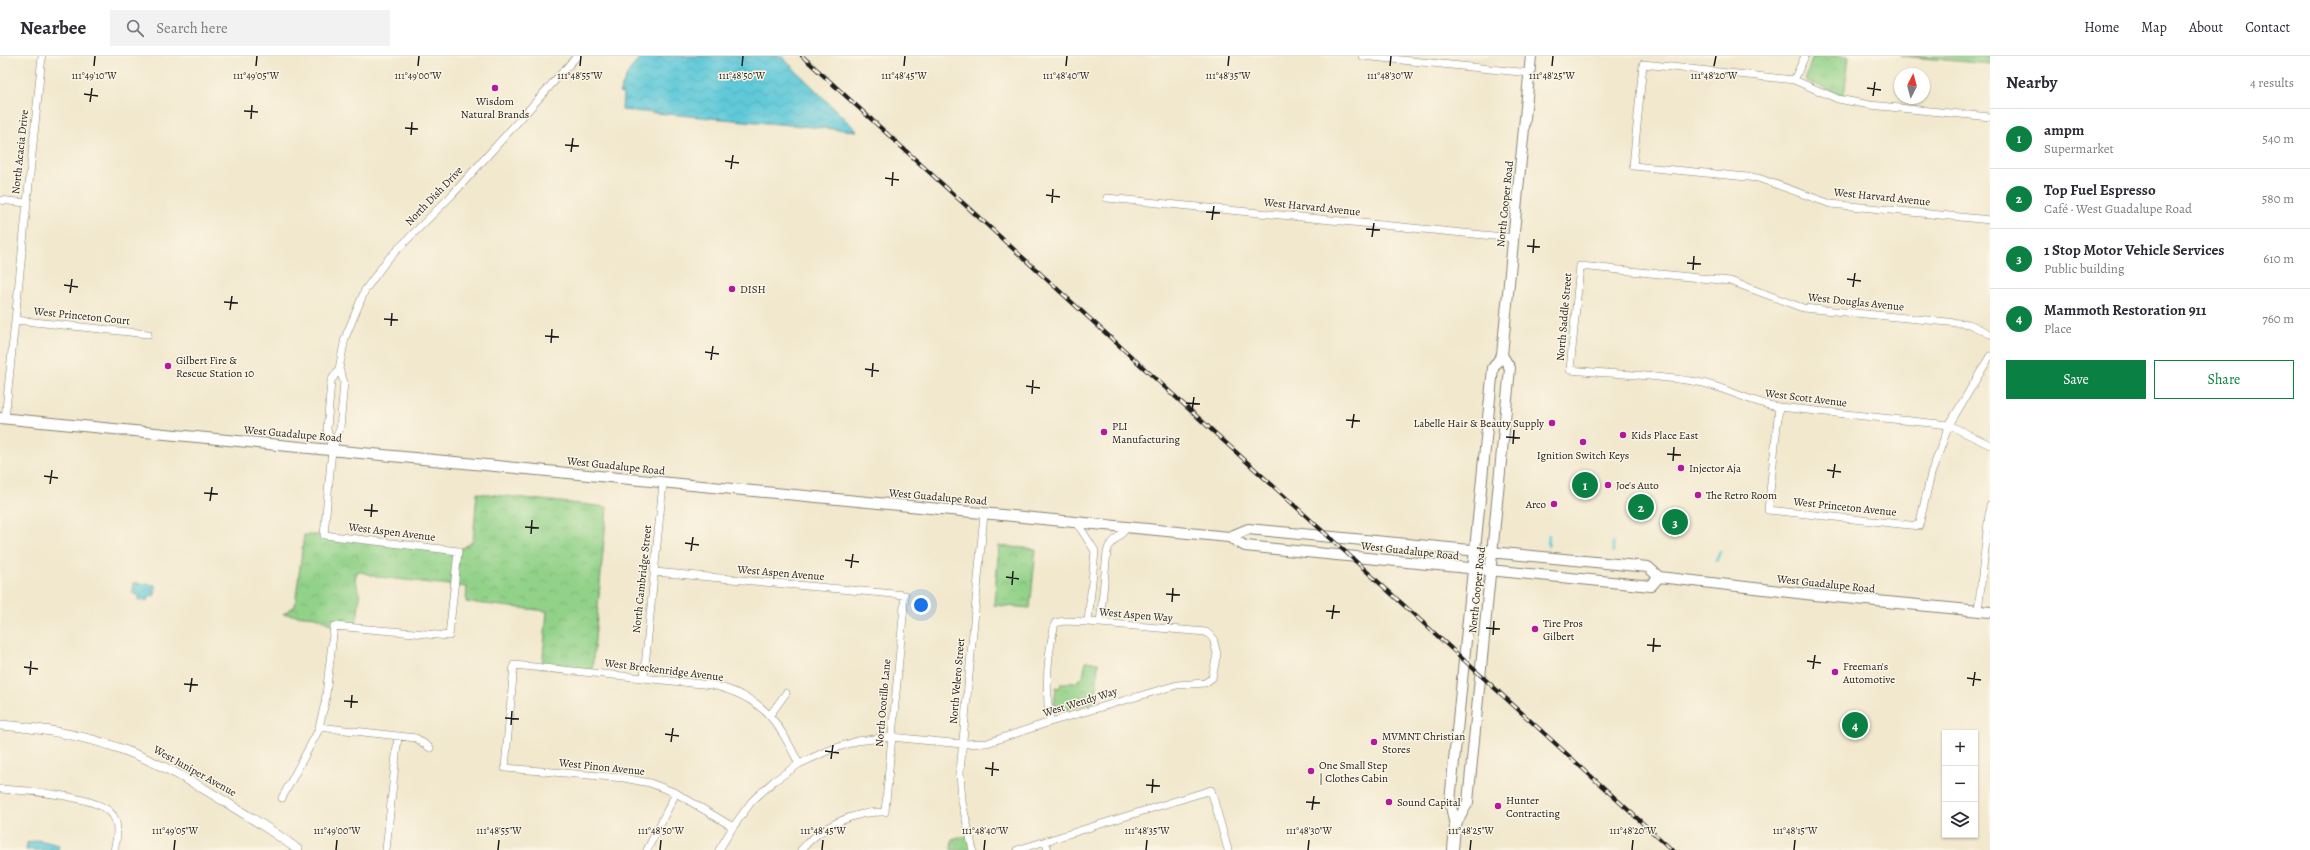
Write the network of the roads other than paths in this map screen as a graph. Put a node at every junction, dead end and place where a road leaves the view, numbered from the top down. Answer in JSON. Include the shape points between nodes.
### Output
{"nodes":[{"id":1,"x":42,"y":56,"type":"edge"},
{"id":2,"x":576,"y":56,"type":"edge"},
{"id":3,"x":1362,"y":56,"type":"edge"},
{"id":4,"x":1532,"y":56,"type":"edge"},
{"id":5,"x":1806,"y":56,"type":"edge"},
{"id":6,"x":1530,"y":73,"type":"junction"},
{"id":7,"x":1794,"y":80,"type":"junction"},
{"id":8,"x":1990,"y":117,"type":"edge"},
{"id":9,"x":1107,"y":198,"type":"dead end"},
{"id":10,"x":0,"y":200,"type":"edge"},
{"id":11,"x":26,"y":203,"type":"junction"},
{"id":12,"x":1990,"y":220,"type":"edge"},
{"id":13,"x":1514,"y":238,"type":"junction"},
{"id":14,"x":1580,"y":266,"type":"joint"},
{"id":15,"x":15,"y":320,"type":"junction"},
{"id":16,"x":148,"y":334,"type":"dead end"},
{"id":17,"x":1990,"y":334,"type":"edge"},
{"id":18,"x":1502,"y":355,"type":"junction"},
{"id":19,"x":1990,"y":356,"type":"edge"},
{"id":20,"x":339,"y":369,"type":"junction"},
{"id":21,"x":1570,"y":370,"type":"joint"},
{"id":22,"x":1778,"y":407,"type":"junction"},
{"id":23,"x":3,"y":418,"type":"edge"},
{"id":24,"x":1949,"y":425,"type":"junction"},
{"id":25,"x":1990,"y":445,"type":"edge"},
{"id":26,"x":332,"y":450,"type":"junction"},
{"id":27,"x":663,"y":483,"type":"junction"},
{"id":28,"x":1990,"y":505,"type":"edge"},
{"id":29,"x":984,"y":514,"type":"junction"},
{"id":30,"x":1077,"y":523,"type":"junction"},
{"id":31,"x":1127,"y":528,"type":"junction"},
{"id":32,"x":1229,"y":537,"type":"junction"},
{"id":33,"x":1475,"y":550,"type":"junction"},
{"id":34,"x":1494,"y":552,"type":"junction"},
{"id":35,"x":1473,"y":569,"type":"junction"},
{"id":36,"x":1492,"y":571,"type":"junction"},
{"id":37,"x":655,"y":572,"type":"junction"},
{"id":38,"x":1659,"y":577,"type":"junction"},
{"id":39,"x":905,"y":595,"type":"joint"},
{"id":40,"x":1978,"y":611,"type":"junction"},
{"id":41,"x":1990,"y":612,"type":"edge"},
{"id":42,"x":1088,"y":622,"type":"junction"},
{"id":43,"x":1100,"y":624,"type":"junction"},
{"id":44,"x":644,"y":678,"type":"junction"},
{"id":45,"x":1205,"y":682,"type":"joint"},
{"id":46,"x":786,"y":693,"type":"dead end"},
{"id":47,"x":770,"y":715,"type":"junction"},
{"id":48,"x":1050,"y":722,"type":"junction"},
{"id":49,"x":0,"y":725,"type":"edge"},
{"id":50,"x":319,"y":727,"type":"junction"},
{"id":51,"x":398,"y":736,"type":"junction"},
{"id":52,"x":891,"y":737,"type":"junction"},
{"id":53,"x":962,"y":744,"type":"junction"},
{"id":54,"x":430,"y":748,"type":"dead end"},
{"id":55,"x":799,"y":764,"type":"junction"},
{"id":56,"x":505,"y":768,"type":"joint"},
{"id":57,"x":0,"y":789,"type":"edge"},
{"id":58,"x":676,"y":793,"type":"junction"},
{"id":59,"x":282,"y":798,"type":"dead end"},
{"id":60,"x":1455,"y":826,"type":"junction"},
{"id":61,"x":733,"y":827,"type":"junction"},
{"id":62,"x":1045,"y":841,"type":"junction"},
{"id":63,"x":114,"y":850,"type":"edge"},
{"id":64,"x":298,"y":850,"type":"edge"},
{"id":65,"x":386,"y":850,"type":"edge"},
{"id":66,"x":647,"y":850,"type":"edge"},
{"id":67,"x":719,"y":850,"type":"edge"},
{"id":68,"x":801,"y":850,"type":"edge"},
{"id":69,"x":973,"y":850,"type":"edge"},
{"id":70,"x":1017,"y":850,"type":"edge"},
{"id":71,"x":1048,"y":850,"type":"edge"},
{"id":72,"x":1228,"y":850,"type":"edge"},
{"id":73,"x":1453,"y":850,"type":"edge"}],
"edges":[{"from":1,"to":11,"type":"street","name":"North Acacia Drive"},
{"from":2,"to":20,"type":"street","name":"North Dish Drive","via":[[452,195],[387,260],[365,290],[357,306],[345,338]]},
{"from":3,"to":6,"type":"street"},
{"from":4,"to":6,"type":"main road","name":"North Cooper Road"},
{"from":5,"to":7,"type":"street"},
{"from":6,"to":13,"type":"main road","name":"North Cooper Road"},
{"from":7,"to":8,"type":"street","via":[[1838,99],[1870,105]]},
{"from":7,"to":12,"type":"street","name":"West Harvard Avenue","via":[[1643,64],[1632,166],[1758,178],[1831,204]]},
{"from":9,"to":13,"type":"street","name":"West Harvard Avenue"},
{"from":10,"to":11,"type":"street"},
{"from":11,"to":15,"type":"street","name":"North Acacia Drive"},
{"from":13,"to":18,"type":"main road","name":"North Cooper Road"},
{"from":14,"to":17,"type":"street","name":"West Douglas Avenue","via":[[1730,281],[1803,308],[1968,324]]},
{"from":14,"to":21,"type":"street","name":"North Saddle Street"},
{"from":15,"to":16,"type":"street","name":"West Princeton Court"},
{"from":15,"to":23,"type":"street","name":"North Acacia Drive"},
{"from":18,"to":33,"type":"main road","name":"North Cooper Road","via":[[1493,368]]},
{"from":18,"to":34,"type":"main road","name":"North Cooper Road","via":[[1510,368]]},
{"from":19,"to":24,"type":"street"},
{"from":20,"to":26,"type":"street","name":"North Dish Drive","via":[[344,382],[340,428]]},
{"from":20,"to":26,"type":"street","name":"North Dish Drive","via":[[331,381],[327,428]]},
{"from":21,"to":22,"type":"street","name":"West Scott Avenue","via":[[1697,382],[1720,387],[1762,405]]},
{"from":22,"to":24,"type":"street","name":"West Scott Avenue"},
{"from":22,"to":24,"type":"street","name":"West Princeton Avenue","via":[[1768,510],[1919,526],[1931,474]]},
{"from":23,"to":26,"type":"main road","name":"West Guadalupe Road"},
{"from":24,"to":25,"type":"street","name":"West Scott Avenue"},
{"from":26,"to":27,"type":"main road","name":"West Guadalupe Road"},
{"from":26,"to":50,"type":"street","name":"West Aspen Avenue","via":[[324,535],[458,551],[449,636],[334,626]]},
{"from":27,"to":29,"type":"main road","name":"West Guadalupe Road"},
{"from":27,"to":37,"type":"street","name":"North Cambridge Street"},
{"from":28,"to":40,"type":"street"},
{"from":29,"to":30,"type":"main road","name":"West Guadalupe Road"},
{"from":29,"to":53,"type":"street","name":"North Velero Street"},
{"from":30,"to":31,"type":"main road","name":"West Guadalupe Road"},
{"from":30,"to":42,"type":"street","via":[[1095,551]]},
{"from":31,"to":32,"type":"main road","name":"West Guadalupe Road"},
{"from":31,"to":43,"type":"street","via":[[1109,546],[1107,552]]},
{"from":32,"to":33,"type":"main road","name":"West Guadalupe Road","via":[[1248,529]]},
{"from":32,"to":35,"type":"main road","name":"West Guadalupe Road","via":[[1245,546]]},
{"from":33,"to":34,"type":"main road","name":"West Guadalupe Road"},
{"from":33,"to":35,"type":"main road","name":"North Cooper Road"},
{"from":34,"to":36,"type":"main road","name":"North Cooper Road"},
{"from":34,"to":38,"type":"main road","name":"West Guadalupe Road","via":[[1648,567]]},
{"from":35,"to":36,"type":"main road","name":"West Guadalupe Road"},
{"from":35,"to":60,"type":"main road","name":"North Cooper Road","via":[[1450,801]]},
{"from":36,"to":38,"type":"main road","name":"West Guadalupe Road","via":[[1651,586]]},
{"from":36,"to":60,"type":"main road","name":"North Cooper Road","via":[[1468,802]]},
{"from":37,"to":39,"type":"street","name":"West Aspen Avenue"},
{"from":37,"to":44,"type":"street","name":"North Cambridge Street"},
{"from":38,"to":40,"type":"main road","name":"West Guadalupe Road"},
{"from":39,"to":52,"type":"street","name":"North Ocotillo Lane"},
{"from":40,"to":41,"type":"main road","name":"West Guadalupe Road"},
{"from":42,"to":43,"type":"street","name":"West Aspen Way"},
{"from":42,"to":48,"type":"street","name":"West Aspen Way","via":[[1055,623],[1045,693]]},
{"from":43,"to":45,"type":"street","name":"West Aspen Way","via":[[1206,632],[1213,638],[1217,654],[1212,678]]},
{"from":44,"to":47,"type":"street","name":"West Breckenridge Avenue","via":[[712,685],[732,690],[752,699]]},
{"from":44,"to":56,"type":"street","name":"West Breckenridge Avenue","via":[[514,665]]},
{"from":45,"to":48,"type":"street","name":"West Wendy Way","via":[[1178,684]]},
{"from":46,"to":47,"type":"street"},
{"from":47,"to":55,"type":"street","name":"West Breckenridge Avenue","via":[[788,741]]},
{"from":48,"to":53,"type":"street","name":"West Wendy Way","via":[[987,743]]},
{"from":49,"to":64,"type":"street","name":"West Juniper Avenue","via":[[71,734],[142,755],[201,786]]},
{"from":50,"to":51,"type":"street"},
{"from":50,"to":59,"type":"street"},
{"from":51,"to":54,"type":"street","via":[[416,738]]},
{"from":51,"to":65,"type":"street"},
{"from":52,"to":53,"type":"street","name":"West Wendy Way"},
{"from":52,"to":55,"type":"street","name":"West Wendy Way","via":[[857,741]]},
{"from":52,"to":68,"type":"street","name":"North Ocotillo Lane","via":[[885,812],[867,812],[847,818],[826,829]]},
{"from":53,"to":69,"type":"street","name":"North Velero Street","via":[[962,802]]},
{"from":55,"to":61,"type":"street","name":"West Wendy Way","via":[[774,781],[752,801]]},
{"from":56,"to":58,"type":"street","name":"West Pinon Avenue","via":[[624,778],[650,783]]},
{"from":57,"to":63,"type":"street","via":[[47,793],[94,803],[110,812],[116,820],[117,836]]},
{"from":58,"to":61,"type":"street","name":"West Pinon Avenue"},
{"from":58,"to":66,"type":"street"},
{"from":60,"to":73,"type":"main road","name":"North Cooper Road"},
{"from":61,"to":67,"type":"street","name":"West Wendy Way"},
{"from":62,"to":70,"type":"street"},
{"from":62,"to":71,"type":"street"},
{"from":62,"to":72,"type":"street","via":[[1211,790]]}]}
